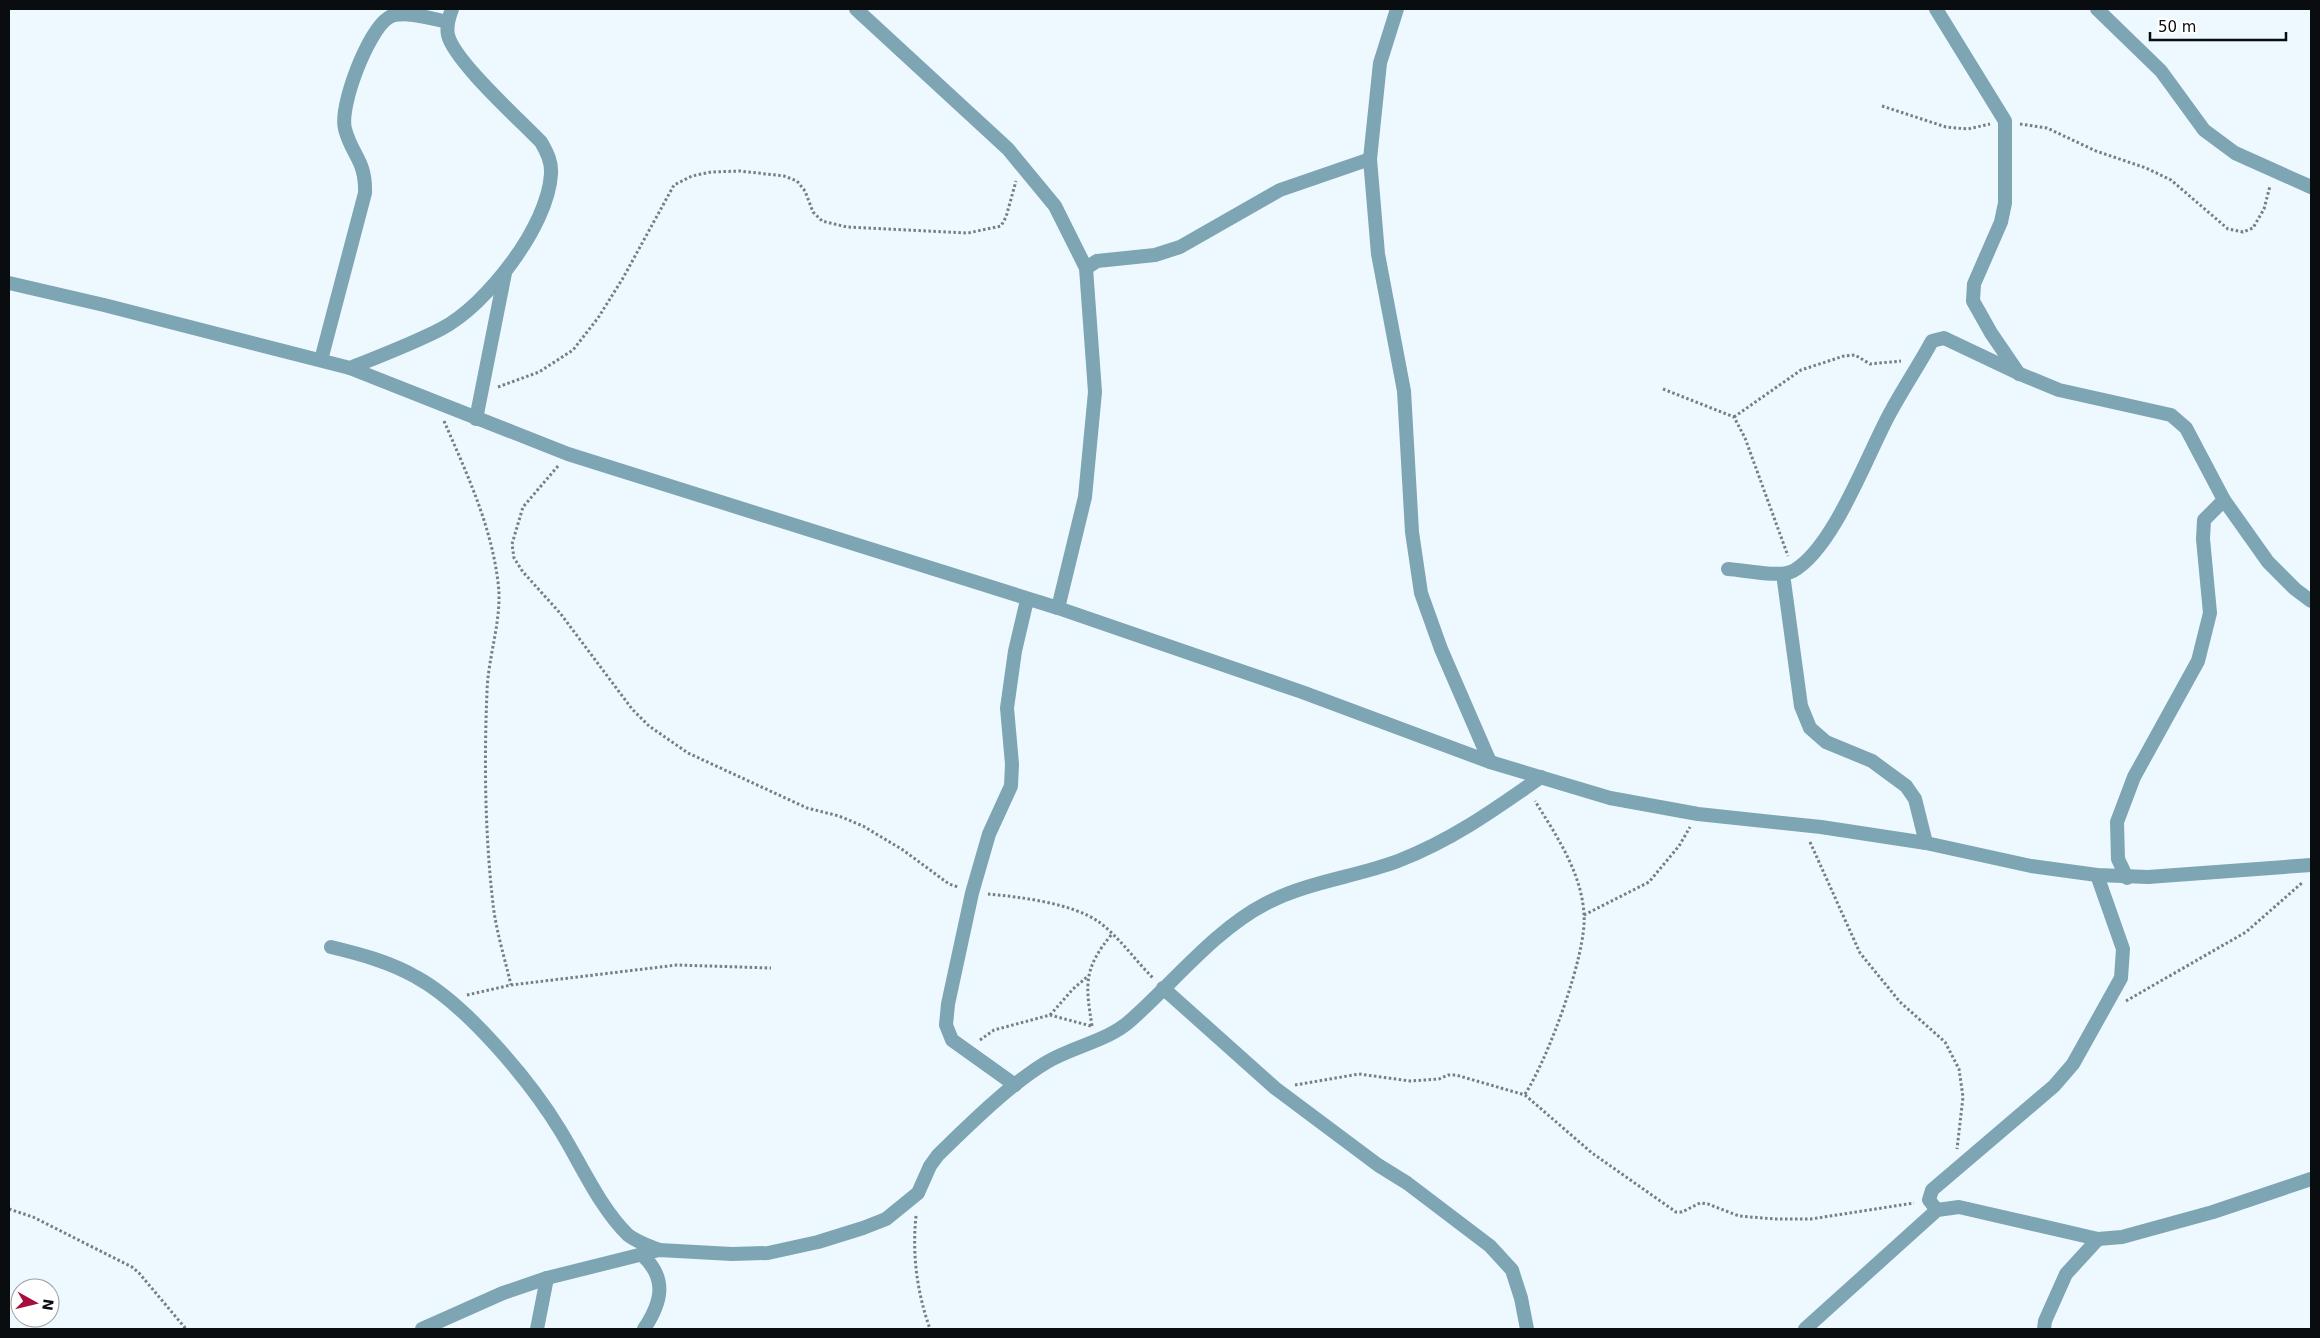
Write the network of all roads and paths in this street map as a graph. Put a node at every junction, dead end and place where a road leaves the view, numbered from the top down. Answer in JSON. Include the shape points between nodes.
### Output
{"nodes":[{"id":1,"x":856,"y":9,"type":"edge"},
{"id":2,"x":1397,"y":9,"type":"edge"},
{"id":3,"x":1936,"y":9,"type":"edge"},
{"id":4,"x":2096,"y":9,"type":"edge"},
{"id":5,"x":450,"y":15,"type":"edge"},
{"id":6,"x":1882,"y":106,"type":"dead end"},
{"id":7,"x":2005,"y":121,"type":"junction"},
{"id":8,"x":1370,"y":159,"type":"junction"},
{"id":9,"x":1020,"y":164,"type":"junction"},
{"id":10,"x":2274,"y":171,"type":"junction"},
{"id":11,"x":2311,"y":187,"type":"edge"},
{"id":12,"x":1086,"y":268,"type":"junction"},
{"id":13,"x":504,"y":273,"type":"junction"},
{"id":14,"x":9,"y":283,"type":"edge"},
{"id":15,"x":1927,"y":350,"type":"junction"},
{"id":16,"x":320,"y":360,"type":"junction"},
{"id":17,"x":350,"y":368,"type":"junction"},
{"id":18,"x":2020,"y":374,"type":"junction"},
{"id":19,"x":1663,"y":389,"type":"dead end"},
{"id":20,"x":481,"y":394,"type":"junction"},
{"id":21,"x":436,"y":402,"type":"junction"},
{"id":22,"x":1734,"y":417,"type":"junction"},
{"id":23,"x":476,"y":419,"type":"junction"},
{"id":24,"x":568,"y":454,"type":"junction"},
{"id":25,"x":2224,"y":500,"type":"junction"},
{"id":26,"x":1728,"y":569,"type":"dead end"},
{"id":27,"x":1788,"y":572,"type":"junction"},
{"id":28,"x":1027,"y":600,"type":"junction"},
{"id":29,"x":2311,"y":601,"type":"edge"},
{"id":30,"x":1058,"y":608,"type":"junction"},
{"id":31,"x":1490,"y":762,"type":"junction"},
{"id":32,"x":1541,"y":777,"type":"junction"},
{"id":33,"x":1526,"y":787,"type":"junction"},
{"id":34,"x":1698,"y":814,"type":"junction"},
{"id":35,"x":1803,"y":826,"type":"junction"},
{"id":36,"x":1926,"y":843,"type":"junction"},
{"id":37,"x":2311,"y":865,"type":"edge"},
{"id":38,"x":2097,"y":875,"type":"junction"},
{"id":39,"x":2126,"y":878,"type":"junction"},
{"id":40,"x":2303,"y":881,"type":"dead end"},
{"id":41,"x":972,"y":893,"type":"junction"},
{"id":42,"x":1584,"y":915,"type":"junction"},
{"id":43,"x":1112,"y":934,"type":"junction"},
{"id":44,"x":331,"y":947,"type":"dead end"},
{"id":45,"x":771,"y":968,"type":"dead end"},
{"id":46,"x":1087,"y":977,"type":"junction"},
{"id":47,"x":511,"y":985,"type":"junction"},
{"id":48,"x":1163,"y":988,"type":"junction"},
{"id":49,"x":450,"y":999,"type":"junction"},
{"id":50,"x":2122,"y":1003,"type":"dead end"},
{"id":51,"x":1050,"y":1015,"type":"junction"},
{"id":52,"x":1092,"y":1026,"type":"junction"},
{"id":53,"x":1094,"y":1041,"type":"junction"},
{"id":54,"x":965,"y":1052,"type":"junction"},
{"id":55,"x":1016,"y":1085,"type":"junction"},
{"id":56,"x":1275,"y":1088,"type":"junction"},
{"id":57,"x":1525,"y":1095,"type":"junction"},
{"id":58,"x":1954,"y":1169,"type":"junction"},
{"id":59,"x":2311,"y":1179,"type":"edge"},
{"id":60,"x":918,"y":1192,"type":"junction"},
{"id":61,"x":1933,"y":1205,"type":"junction"},
{"id":62,"x":9,"y":1209,"type":"edge"},
{"id":63,"x":2098,"y":1239,"type":"junction"},
{"id":64,"x":659,"y":1250,"type":"junction"},
{"id":65,"x":641,"y":1254,"type":"junction"},
{"id":66,"x":547,"y":1278,"type":"junction"},
{"id":67,"x":186,"y":1329,"type":"edge"},
{"id":68,"x":422,"y":1329,"type":"edge"},
{"id":69,"x":537,"y":1329,"type":"edge"},
{"id":70,"x":644,"y":1329,"type":"edge"},
{"id":71,"x":930,"y":1329,"type":"edge"},
{"id":72,"x":1527,"y":1329,"type":"edge"},
{"id":73,"x":1806,"y":1329,"type":"edge"},
{"id":74,"x":2044,"y":1329,"type":"edge"}],
"edges":[{"from":1,"to":9,"type":"street","via":[[1008,149]]},
{"from":2,"to":8,"type":"street","via":[[1380,62]]},
{"from":3,"to":7,"type":"street"},
{"from":4,"to":10,"type":"street","via":[[2161,71],[2204,130],[2235,153]]},
{"from":5,"to":13,"type":"street","via":[[448,35],[454,50],[541,142],[549,155],[551,173],[546,201]]},
{"from":5,"to":16,"type":"street","via":[[401,14],[388,18],[376,32],[361,60],[344,111],[345,129],[362,162],[365,193]]},
{"from":6,"to":7,"type":"path","via":[[1946,127],[1968,129]]},
{"from":7,"to":10,"type":"path","via":[[2047,128],[2096,151],[2146,168],[2171,180],[2228,229],[2243,232],[2253,228],[2264,210]]},
{"from":7,"to":18,"type":"street","via":[[2005,203],[2001,222],[1974,284],[1974,301],[1991,333]]},
{"from":8,"to":12,"type":"street","via":[[1280,190],[1180,247],[1155,255],[1098,261]]},
{"from":8,"to":31,"type":"street","via":[[1378,254],[1404,391],[1412,532],[1421,593]]},
{"from":9,"to":12,"type":"street","via":[[1054,206]]},
{"from":9,"to":20,"type":"path","via":[[1001,226],[968,233],[862,230],[822,221],[813,212],[805,191],[797,181],[769,172],[711,172],[692,176],[674,185],[618,286],[573,350],[539,372]]},
{"from":10,"to":11,"type":"street"},
{"from":12,"to":30,"type":"street","via":[[1095,392],[1085,497]]},
{"from":13,"to":17,"type":"street","via":[[473,306],[442,328]]},
{"from":13,"to":20,"type":"street"},
{"from":14,"to":16,"type":"street"},
{"from":15,"to":18,"type":"street","via":[[1932,341],[1944,338]]},
{"from":15,"to":22,"type":"path","via":[[1898,363],[1870,364],[1855,355],[1801,370]]},
{"from":15,"to":27,"type":"street","via":[[1890,412],[1834,526],[1818,550]]},
{"from":16,"to":17,"type":"street"},
{"from":17,"to":21,"type":"street"},
{"from":18,"to":25,"type":"street","via":[[2059,390],[2171,415],[2186,428]]},
{"from":19,"to":22,"type":"path"},
{"from":20,"to":23,"type":"street"},
{"from":21,"to":23,"type":"street"},
{"from":21,"to":47,"type":"path","via":[[481,508],[494,550],[499,585],[498,616],[487,690],[487,835],[493,906]]},
{"from":22,"to":27,"type":"path","via":[[1745,438]]},
{"from":23,"to":24,"type":"street"},
{"from":24,"to":28,"type":"street"},
{"from":24,"to":41,"type":"path","via":[[523,507],[512,544],[514,558],[632,709],[649,726],[688,753],[807,808],[863,826],[950,884]]},
{"from":25,"to":29,"type":"street","via":[[2268,562]]},
{"from":25,"to":39,"type":"street","via":[[2204,520],[2210,613],[2198,661],[2134,777],[2117,822],[2118,858]]},
{"from":26,"to":27,"type":"street"},
{"from":27,"to":36,"type":"street","via":[[1801,706],[1810,728],[1826,742],[1872,761],[1906,786],[1915,799]]},
{"from":28,"to":30,"type":"street"},
{"from":28,"to":41,"type":"street","via":[[1015,651],[1007,708],[1011,786],[989,834]]},
{"from":30,"to":31,"type":"street","via":[[1302,692]]},
{"from":31,"to":32,"type":"street"},
{"from":32,"to":33,"type":"street"},
{"from":32,"to":34,"type":"street","via":[[1610,798]]},
{"from":33,"to":42,"type":"path","via":[[1571,864]]},
{"from":33,"to":48,"type":"street","via":[[1489,814],[1419,852],[1396,862],[1281,896],[1263,905],[1224,933]]},
{"from":34,"to":35,"type":"street"},
{"from":34,"to":42,"type":"path","via":[[1679,846],[1649,882]]},
{"from":35,"to":36,"type":"street"},
{"from":35,"to":58,"type":"path","via":[[1860,953],[1900,1002],[1945,1042],[1959,1069],[1963,1097]]},
{"from":36,"to":38,"type":"street","via":[[2031,866]]},
{"from":37,"to":39,"type":"street"},
{"from":38,"to":39,"type":"street"},
{"from":38,"to":58,"type":"street","via":[[2123,949],[2121,978],[2073,1064],[2054,1086]]},
{"from":40,"to":50,"type":"path","via":[[2246,932]]},
{"from":41,"to":43,"type":"path","via":[[1018,896],[1082,912]]},
{"from":41,"to":54,"type":"street","via":[[946,1024],[952,1040]]},
{"from":42,"to":57,"type":"path","via":[[1577,960],[1564,1004],[1538,1074]]},
{"from":43,"to":46,"type":"path","via":[[1096,954]]},
{"from":43,"to":48,"type":"path"},
{"from":44,"to":49,"type":"street","via":[[416,976]]},
{"from":45,"to":47,"type":"path","via":[[677,965]]},
{"from":46,"to":51,"type":"path"},
{"from":46,"to":52,"type":"path"},
{"from":47,"to":49,"type":"path"},
{"from":48,"to":53,"type":"street","via":[[1130,1021]]},
{"from":48,"to":56,"type":"street"},
{"from":49,"to":64,"type":"street","via":[[526,1084],[560,1129],[593,1189],[628,1234]]},
{"from":51,"to":52,"type":"path"},
{"from":51,"to":54,"type":"path","via":[[994,1030]]},
{"from":52,"to":53,"type":"path"},
{"from":53,"to":55,"type":"street","via":[[1048,1062]]},
{"from":54,"to":55,"type":"street"},
{"from":55,"to":60,"type":"street","via":[[938,1155]]},
{"from":56,"to":57,"type":"path","via":[[1360,1074],[1410,1080],[1439,1079],[1456,1074]]},
{"from":56,"to":72,"type":"street","via":[[1490,1246],[1512,1270]]},
{"from":57,"to":61,"type":"path","via":[[1592,1153],[1676,1212],[1700,1203],[1739,1216],[1811,1219]]},
{"from":58,"to":61,"type":"street","via":[[1932,1190]]},
{"from":59,"to":63,"type":"street","via":[[2213,1212],[2122,1237]]},
{"from":60,"to":64,"type":"street","via":[[886,1219],[818,1242],[768,1253]]},
{"from":60,"to":71,"type":"path","via":[[915,1269]]},
{"from":61,"to":63,"type":"street","via":[[1959,1207]]},
{"from":61,"to":73,"type":"street"},
{"from":62,"to":67,"type":"path","via":[[132,1267]]},
{"from":63,"to":74,"type":"street","via":[[2066,1274]]},
{"from":64,"to":65,"type":"street"},
{"from":65,"to":66,"type":"street"},
{"from":65,"to":70,"type":"street","via":[[652,1265],[660,1288],[656,1309]]},
{"from":66,"to":68,"type":"street","via":[[503,1293]]},
{"from":66,"to":69,"type":"street"}]}
